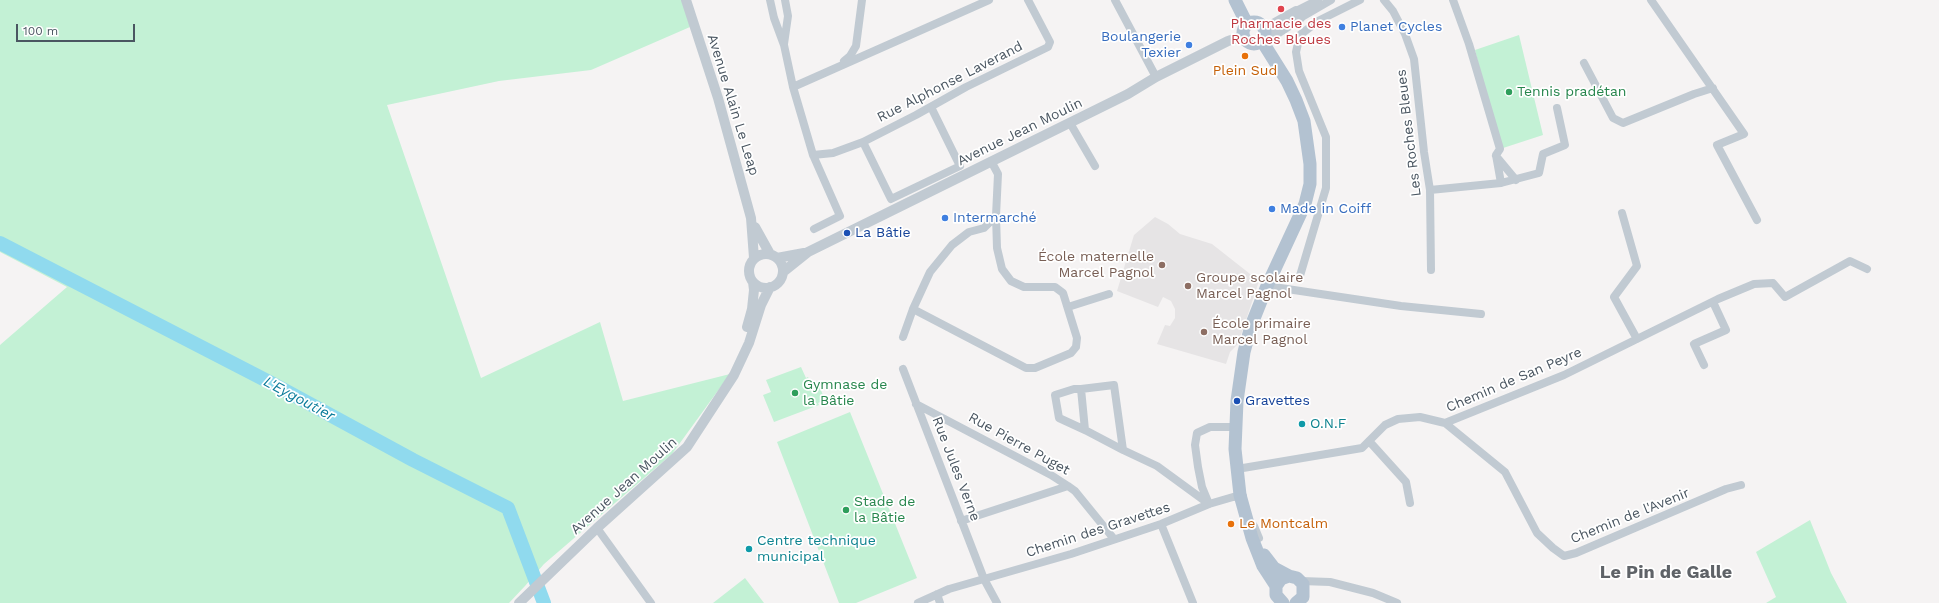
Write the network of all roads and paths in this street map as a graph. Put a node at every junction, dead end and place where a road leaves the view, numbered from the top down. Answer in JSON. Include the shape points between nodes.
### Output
{"nodes":[{"id":1,"x":686,"y":0,"type":"edge"},
{"id":2,"x":770,"y":0,"type":"edge"},
{"id":3,"x":785,"y":0,"type":"edge"},
{"id":4,"x":862,"y":0,"type":"edge"},
{"id":5,"x":989,"y":0,"type":"edge"},
{"id":6,"x":1028,"y":0,"type":"edge"},
{"id":7,"x":1115,"y":0,"type":"edge"},
{"id":8,"x":1235,"y":0,"type":"edge"},
{"id":9,"x":1318,"y":0,"type":"edge"},
{"id":10,"x":1331,"y":0,"type":"edge"},
{"id":11,"x":1360,"y":0,"type":"edge"},
{"id":12,"x":1384,"y":0,"type":"edge"},
{"id":13,"x":1453,"y":0,"type":"edge"},
{"id":14,"x":1651,"y":0,"type":"edge"},
{"id":15,"x":1298,"y":15,"type":"junction"},
{"id":16,"x":1245,"y":30,"type":"junction"},
{"id":17,"x":1263,"y":36,"type":"junction"},
{"id":18,"x":784,"y":45,"type":"junction"},
{"id":19,"x":1584,"y":63,"type":"dead end"},
{"id":20,"x":839,"y":66,"type":"junction"},
{"id":21,"x":1156,"y":77,"type":"junction"},
{"id":22,"x":793,"y":87,"type":"junction"},
{"id":23,"x":1713,"y":88,"type":"junction"},
{"id":24,"x":931,"y":107,"type":"junction"},
{"id":25,"x":1557,"y":108,"type":"dead end"},
{"id":26,"x":1070,"y":122,"type":"junction"},
{"id":27,"x":863,"y":142,"type":"junction"},
{"id":28,"x":813,"y":155,"type":"junction"},
{"id":29,"x":1496,"y":155,"type":"junction"},
{"id":30,"x":991,"y":161,"type":"junction"},
{"id":31,"x":1094,"y":166,"type":"dead end"},
{"id":32,"x":1516,"y":180,"type":"junction"},
{"id":33,"x":1501,"y":183,"type":"junction"},
{"id":34,"x":1430,"y":190,"type":"junction"},
{"id":35,"x":1622,"y":213,"type":"dead end"},
{"id":36,"x":996,"y":216,"type":"junction"},
{"id":37,"x":751,"y":218,"type":"junction"},
{"id":38,"x":1757,"y":220,"type":"dead end"},
{"id":39,"x":814,"y":229,"type":"dead end"},
{"id":40,"x":808,"y":252,"type":"junction"},
{"id":41,"x":773,"y":256,"type":"junction"},
{"id":42,"x":754,"y":258,"type":"junction"},
{"id":43,"x":1867,"y":269,"type":"dead end"},
{"id":44,"x":1431,"y":270,"type":"dead end"},
{"id":45,"x":783,"y":272,"type":"junction"},
{"id":46,"x":1299,"y":279,"type":"dead end"},
{"id":47,"x":753,"y":282,"type":"junction"},
{"id":48,"x":1267,"y":286,"type":"junction"},
{"id":49,"x":770,"y":287,"type":"junction"},
{"id":50,"x":1109,"y":294,"type":"dead end"},
{"id":51,"x":1713,"y":302,"type":"junction"},
{"id":52,"x":1068,"y":307,"type":"junction"},
{"id":53,"x":913,"y":310,"type":"junction"},
{"id":54,"x":1480,"y":314,"type":"dead end"},
{"id":55,"x":903,"y":337,"type":"dead end"},
{"id":56,"x":1637,"y":339,"type":"junction"},
{"id":57,"x":1704,"y":364,"type":"dead end"},
{"id":58,"x":903,"y":369,"type":"dead end"},
{"id":59,"x":736,"y":370,"type":"junction"},
{"id":60,"x":1239,"y":384,"type":"junction"},
{"id":61,"x":1081,"y":389,"type":"junction"},
{"id":62,"x":916,"y":404,"type":"junction"},
{"id":63,"x":1445,"y":423,"type":"junction"},
{"id":64,"x":1236,"y":426,"type":"junction"},
{"id":65,"x":1085,"y":430,"type":"junction"},
{"id":66,"x":1369,"y":440,"type":"junction"},
{"id":67,"x":1123,"y":450,"type":"junction"},
{"id":68,"x":1243,"y":468,"type":"junction"},
{"id":69,"x":1741,"y":485,"type":"dead end"},
{"id":70,"x":1068,"y":486,"type":"junction"},
{"id":71,"x":1240,"y":495,"type":"junction"},
{"id":72,"x":1410,"y":503,"type":"dead end"},
{"id":73,"x":1210,"y":504,"type":"junction"},
{"id":74,"x":961,"y":521,"type":"junction"},
{"id":75,"x":1161,"y":524,"type":"junction"},
{"id":76,"x":597,"y":528,"type":"junction"},
{"id":77,"x":1259,"y":538,"type":"junction"},
{"id":78,"x":1114,"y":539,"type":"junction"},
{"id":79,"x":984,"y":579,"type":"junction"},
{"id":80,"x":1330,"y":582,"type":"junction"},
{"id":81,"x":1276,"y":586,"type":"junction"},
{"id":82,"x":1298,"y":593,"type":"edge"},
{"id":83,"x":937,"y":594,"type":"junction"},
{"id":84,"x":519,"y":603,"type":"edge"},
{"id":85,"x":650,"y":603,"type":"edge"},
{"id":86,"x":918,"y":603,"type":"edge"},
{"id":87,"x":940,"y":603,"type":"edge"},
{"id":88,"x":997,"y":603,"type":"edge"},
{"id":89,"x":1193,"y":603,"type":"edge"},
{"id":90,"x":1283,"y":603,"type":"edge"},
{"id":91,"x":1397,"y":603,"type":"edge"}],
"edges":[{"from":1,"to":37,"type":"street","name":"Avenue Alain Le Leap","via":[[718,98]]},
{"from":2,"to":18,"type":"street"},
{"from":3,"to":18,"type":"street","via":[[788,16]]},
{"from":4,"to":20,"type":"street","via":[[856,46]]},
{"from":5,"to":20,"type":"street"},
{"from":6,"to":24,"type":"street","name":"Rue Alphonse Laverand","via":[[1050,44]]},
{"from":7,"to":21,"type":"street"},
{"from":8,"to":16,"type":"main road"},
{"from":9,"to":15,"type":"street"},
{"from":10,"to":15,"type":"street"},
{"from":11,"to":46,"type":"street","via":[[1318,21],[1300,35],[1297,46],[1299,71],[1326,137],[1326,188]]},
{"from":12,"to":34,"type":"street","name":"Les Roches Bleues","via":[[1393,11],[1414,59]]},
{"from":13,"to":29,"type":"street","via":[[1469,44],[1500,149]]},
{"from":14,"to":23,"type":"street"},
{"from":15,"to":17,"type":"street","via":[[1277,32]]},
{"from":16,"to":17,"type":"main road","via":[[1251,44]]},
{"from":16,"to":17,"type":"main road","via":[[1257,22]]},
{"from":16,"to":21,"type":"street","name":"Avenue Jean Moulin"},
{"from":17,"to":48,"type":"main road","via":[[1304,121],[1310,164],[1310,184],[1305,204]]},
{"from":18,"to":22,"type":"street"},
{"from":19,"to":23,"type":"street","via":[[1613,118],[1623,123]]},
{"from":20,"to":22,"type":"street"},
{"from":21,"to":26,"type":"street","name":"Avenue Jean Moulin","via":[[1128,94]]},
{"from":22,"to":28,"type":"street"},
{"from":23,"to":38,"type":"street","via":[[1744,134],[1717,146]]},
{"from":24,"to":27,"type":"street","name":"Rue Alphonse Laverand"},
{"from":24,"to":27,"type":"street","via":[[960,166],[891,199]]},
{"from":25,"to":32,"type":"street","via":[[1565,145],[1543,154],[1539,173]]},
{"from":26,"to":30,"type":"street","name":"Avenue Jean Moulin"},
{"from":26,"to":31,"type":"street"},
{"from":27,"to":28,"type":"street","name":"Rue Alphonse Laverand","via":[[834,153]]},
{"from":28,"to":39,"type":"street","via":[[840,216]]},
{"from":29,"to":32,"type":"street"},
{"from":29,"to":33,"type":"street"},
{"from":30,"to":36,"type":"street","via":[[998,174]]},
{"from":30,"to":40,"type":"street","name":"Avenue Jean Moulin"},
{"from":32,"to":33,"type":"street"},
{"from":33,"to":34,"type":"street"},
{"from":34,"to":44,"type":"street","name":"Les Roches Bleues"},
{"from":35,"to":56,"type":"street","via":[[1637,266],[1614,297]]},
{"from":36,"to":52,"type":"street","via":[[1002,269],[1011,281],[1024,287],[1055,287],[1063,293]]},
{"from":36,"to":53,"type":"street","via":[[984,228],[969,232],[952,245],[930,272]]},
{"from":37,"to":41,"type":"street","name":"Avenue Alain Le Leap"},
{"from":37,"to":42,"type":"street","name":"Avenue Alain Le Leap"},
{"from":40,"to":41,"type":"street","name":"Avenue Jean Moulin"},
{"from":40,"to":45,"type":"street","name":"Avenue Jean Moulin"},
{"from":41,"to":42,"type":"street","via":[[761,254]]},
{"from":41,"to":45,"type":"street","via":[[782,264]]},
{"from":42,"to":47,"type":"street","via":[[749,270]]},
{"from":43,"to":51,"type":"street","name":"Chemin de San Peyre","via":[[1850,261],[1784,297],[1773,283],[1754,284]]},
{"from":45,"to":49,"type":"street","via":[[780,281]]},
{"from":47,"to":49,"type":"street","via":[[761,287]]},
{"from":47,"to":59,"type":"street","name":"Avenue Jean Moulin","via":[[752,309]]},
{"from":48,"to":54,"type":"street","via":[[1401,306]]},
{"from":48,"to":60,"type":"main road","via":[[1251,326]]},
{"from":49,"to":59,"type":"street","name":"Avenue Jean Moulin"},
{"from":50,"to":52,"type":"street"},
{"from":51,"to":56,"type":"street","name":"Chemin de San Peyre"},
{"from":51,"to":57,"type":"street","via":[[1726,330],[1694,344]]},
{"from":52,"to":53,"type":"street","via":[[1077,338],[1076,347],[1071,353],[1035,368],[1026,368]]},
{"from":53,"to":55,"type":"street"},
{"from":56,"to":63,"type":"street","name":"Chemin de San Peyre","via":[[1564,375]]},
{"from":58,"to":62,"type":"street","name":"Rue Jules Verne"},
{"from":59,"to":76,"type":"street","name":"Avenue Jean Moulin","via":[[681,455]]},
{"from":60,"to":64,"type":"main road"},
{"from":60,"to":68,"type":"main road"},
{"from":61,"to":65,"type":"street"},
{"from":61,"to":65,"type":"street","via":[[1074,388],[1055,394],[1059,418]]},
{"from":61,"to":67,"type":"street","via":[[1114,385]]},
{"from":62,"to":70,"type":"street","name":"Rue Pierre Puget"},
{"from":62,"to":74,"type":"street","name":"Rue Jules Verne"},
{"from":63,"to":66,"type":"street","name":"Chemin de San Peyre","via":[[1420,417],[1398,419],[1385,425]]},
{"from":63,"to":69,"type":"street","name":"Chemin de l'Avenir","via":[[1505,472],[1537,533],[1564,556]]},
{"from":64,"to":71,"type":"main road","via":[[1234,449]]},
{"from":64,"to":73,"type":"street","via":[[1210,427],[1197,434],[1195,445],[1198,467],[1202,487]]},
{"from":65,"to":67,"type":"street"},
{"from":66,"to":68,"type":"street","name":"Chemin de San Peyre","via":[[1362,448]]},
{"from":66,"to":72,"type":"street","via":[[1406,482]]},
{"from":67,"to":73,"type":"street","via":[[1157,466]]},
{"from":68,"to":77,"type":"main road"},
{"from":70,"to":74,"type":"street"},
{"from":70,"to":78,"type":"street","name":"Rue Pierre Puget","via":[[1075,491]]},
{"from":71,"to":73,"type":"street","name":"Chemin des Gravettes"},
{"from":71,"to":77,"type":"street","via":[[1243,496]]},
{"from":71,"to":81,"type":"main road","via":[[1263,566]]},
{"from":73,"to":75,"type":"street","name":"Chemin des Gravettes"},
{"from":74,"to":79,"type":"street","name":"Rue Jules Verne"},
{"from":75,"to":78,"type":"street","name":"Chemin des Gravettes"},
{"from":75,"to":89,"type":"street"},
{"from":76,"to":84,"type":"street","name":"Avenue Jean Moulin"},
{"from":76,"to":85,"type":"street"},
{"from":77,"to":82,"type":"main road","via":[[1269,564]]},
{"from":78,"to":79,"type":"street","name":"Chemin des Gravettes"},
{"from":79,"to":83,"type":"street","name":"Chemin des Gravettes"},
{"from":79,"to":88,"type":"street","name":"Rue Jules Verne"},
{"from":80,"to":82,"type":"street"},
{"from":80,"to":82,"type":"street","via":[[1318,584]]},
{"from":80,"to":91,"type":"street","via":[[1373,593]]},
{"from":81,"to":82,"type":"main road","via":[[1281,579]]},
{"from":81,"to":90,"type":"main road","via":[[1276,595]]},
{"from":83,"to":86,"type":"street","name":"Chemin des Gravettes"},
{"from":83,"to":87,"type":"street"}]}
